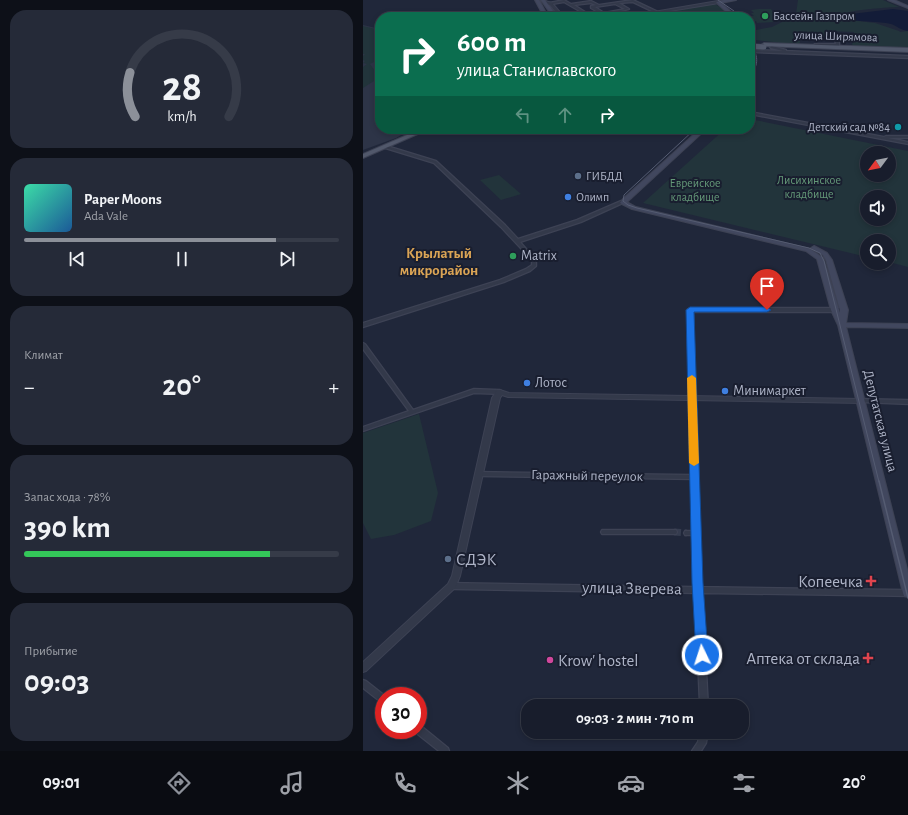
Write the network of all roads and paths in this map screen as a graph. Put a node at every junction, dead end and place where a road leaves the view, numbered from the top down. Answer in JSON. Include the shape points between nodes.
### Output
{"nodes":[{"id":1,"x":537,"y":0,"type":"edge"},
{"id":2,"x":599,"y":0,"type":"edge"},
{"id":3,"x":734,"y":0,"type":"edge"},
{"id":4,"x":890,"y":0,"type":"edge"},
{"id":5,"x":544,"y":1,"type":"edge"},
{"id":6,"x":618,"y":1,"type":"edge"},
{"id":7,"x":716,"y":1,"type":"edge"},
{"id":8,"x":591,"y":2,"type":"junction"},
{"id":9,"x":551,"y":4,"type":"junction"},
{"id":10,"x":571,"y":6,"type":"junction"},
{"id":11,"x":599,"y":6,"type":"junction"},
{"id":12,"x":908,"y":7,"type":"edge"},
{"id":13,"x":543,"y":12,"type":"edge"},
{"id":14,"x":552,"y":12,"type":"edge"},
{"id":15,"x":558,"y":12,"type":"edge"},
{"id":16,"x":582,"y":12,"type":"edge"},
{"id":17,"x":601,"y":12,"type":"edge"},
{"id":18,"x":613,"y":12,"type":"edge"},
{"id":19,"x":657,"y":12,"type":"joint"},
{"id":20,"x":729,"y":12,"type":"edge"},
{"id":21,"x":837,"y":40,"type":"dead end"},
{"id":22,"x":764,"y":46,"type":"junction"},
{"id":23,"x":783,"y":46,"type":"junction"},
{"id":24,"x":815,"y":46,"type":"junction"},
{"id":25,"x":755,"y":47,"type":"edge"},
{"id":26,"x":772,"y":47,"type":"junction"},
{"id":27,"x":755,"y":48,"type":"edge"},
{"id":28,"x":790,"y":50,"type":"junction"},
{"id":29,"x":908,"y":50,"type":"edge"},
{"id":30,"x":908,"y":57,"type":"edge"},
{"id":31,"x":755,"y":114,"type":"edge"},
{"id":32,"x":407,"y":134,"type":"edge"},
{"id":33,"x":415,"y":134,"type":"edge"},
{"id":34,"x":698,"y":134,"type":"edge"},
{"id":35,"x":875,"y":137,"type":"junction"},
{"id":36,"x":908,"y":137,"type":"edge"},
{"id":37,"x":908,"y":143,"type":"edge"},
{"id":38,"x":386,"y":147,"type":"junction"},
{"id":39,"x":363,"y":154,"type":"edge"},
{"id":40,"x":627,"y":199,"type":"junction"},
{"id":41,"x":517,"y":241,"type":"junction"},
{"id":42,"x":835,"y":310,"type":"junction"},
{"id":43,"x":844,"y":310,"type":"junction"},
{"id":44,"x":363,"y":325,"type":"edge"},
{"id":45,"x":842,"y":325,"type":"junction"},
{"id":46,"x":908,"y":326,"type":"edge"},
{"id":47,"x":363,"y":345,"type":"edge"},
{"id":48,"x":500,"y":392,"type":"junction"},
{"id":49,"x":693,"y":399,"type":"junction"},
{"id":50,"x":861,"y":401,"type":"junction"},
{"id":51,"x":908,"y":402,"type":"edge"},
{"id":52,"x":412,"y":412,"type":"junction"},
{"id":53,"x":363,"y":429,"type":"edge"},
{"id":54,"x":479,"y":474,"type":"junction"},
{"id":55,"x":695,"y":477,"type":"junction"},
{"id":56,"x":604,"y":532,"type":"dead end"},
{"id":57,"x":675,"y":532,"type":"tunnel mouth"},
{"id":58,"x":687,"y":533,"type":"tunnel mouth"},
{"id":59,"x":696,"y":533,"type":"junction"},
{"id":60,"x":452,"y":586,"type":"junction"},
{"id":61,"x":698,"y":589,"type":"junction"},
{"id":62,"x":908,"y":593,"type":"edge"},
{"id":63,"x":363,"y":668,"type":"edge"},
{"id":64,"x":363,"y":683,"type":"edge"},
{"id":65,"x":375,"y":693,"type":"edge"},
{"id":66,"x":704,"y":699,"type":"edge"},
{"id":67,"x":427,"y":736,"type":"edge"},
{"id":68,"x":703,"y":739,"type":"edge"},
{"id":69,"x":445,"y":751,"type":"edge"},
{"id":70,"x":696,"y":751,"type":"edge"}],
"edges":[{"from":1,"to":13,"type":"main road"},
{"from":2,"to":8,"type":"street"},
{"from":3,"to":7,"type":"main road"},
{"from":4,"to":12,"type":"main road"},
{"from":5,"to":9,"type":"street"},
{"from":5,"to":14,"type":"main road"},
{"from":6,"to":11,"type":"street"},
{"from":6,"to":18,"type":"street","via":[[628,9]]},
{"from":6,"to":19,"type":"street","via":[[633,2]]},
{"from":7,"to":19,"type":"street"},
{"from":7,"to":20,"type":"main road"},
{"from":8,"to":10,"type":"street"},
{"from":8,"to":11,"type":"street"},
{"from":9,"to":10,"type":"street","via":[[564,1]]},
{"from":9,"to":15,"type":"street"},
{"from":10,"to":16,"type":"street"},
{"from":11,"to":17,"type":"street","via":[[592,7]]},
{"from":21,"to":24,"type":"street","via":[[838,46]]},
{"from":22,"to":23,"type":"main road","name":"улица Ширямова"},
{"from":22,"to":25,"type":"main road","bridge":true},
{"from":22,"to":26,"type":"main road","name":"улица Ширямова"},
{"from":23,"to":24,"type":"main road","name":"улица Ширямова"},
{"from":23,"to":26,"type":"main road","name":"улица Ширямова"},
{"from":23,"to":28,"type":"main road","name":"улица Ширямова"},
{"from":24,"to":29,"type":"main road","name":"улица Ширямова"},
{"from":26,"to":28,"type":"street"},
{"from":27,"to":28,"type":"street"},
{"from":28,"to":29,"type":"main road","name":"улица Ширямова"},
{"from":28,"to":30,"type":"street","via":[[796,53]]},
{"from":31,"to":35,"type":"street"},
{"from":32,"to":39,"type":"main road"},
{"from":33,"to":38,"type":"main road"},
{"from":34,"to":40,"type":"main road"},
{"from":35,"to":36,"type":"street"},
{"from":35,"to":37,"type":"street"},
{"from":38,"to":39,"type":"main road"},
{"from":38,"to":41,"type":"street","via":[[435,162]]},
{"from":40,"to":41,"type":"street","via":[[579,221]]},
{"from":40,"to":42,"type":"main road","name":"Депутатская улица","via":[[627,206],[634,208],[812,251],[822,261]]},
{"from":40,"to":43,"type":"main road","name":"Депутатская улица","via":[[634,204],[811,246],[821,251],[829,260]]},
{"from":41,"to":44,"type":"street","via":[[534,260],[534,266],[528,270],[502,281]]},
{"from":42,"to":43,"type":"street"},
{"from":42,"to":45,"type":"main road","name":"Депутатская улица"},
{"from":42,"to":49,"type":"street","via":[[690,310]]},
{"from":43,"to":45,"type":"main road","name":"Депутатская улица"},
{"from":45,"to":46,"type":"main road"},
{"from":45,"to":50,"type":"main road","name":"Депутатская улица"},
{"from":47,"to":52,"type":"street"},
{"from":48,"to":49,"type":"street","via":[[513,395]]},
{"from":48,"to":52,"type":"street","via":[[474,391]]},
{"from":48,"to":54,"type":"street","via":[[496,398]]},
{"from":49,"to":50,"type":"street"},
{"from":49,"to":55,"type":"street"},
{"from":50,"to":51,"type":"street"},
{"from":50,"to":62,"type":"main road","name":"Депутатская улица"},
{"from":52,"to":53,"type":"street"},
{"from":54,"to":55,"type":"street","name":"Гаражный переулок"},
{"from":54,"to":60,"type":"street"},
{"from":55,"to":59,"type":"street"},
{"from":56,"to":57,"type":"street"},
{"from":58,"to":59,"type":"street"},
{"from":59,"to":61,"type":"street"},
{"from":60,"to":61,"type":"street","name":"улица Зверева"},
{"from":60,"to":63,"type":"street"},
{"from":61,"to":62,"type":"street","name":"улица Зверева"},
{"from":61,"to":66,"type":"street"},
{"from":64,"to":65,"type":"street"},
{"from":67,"to":69,"type":"street"},
{"from":68,"to":70,"type":"street"}]}
